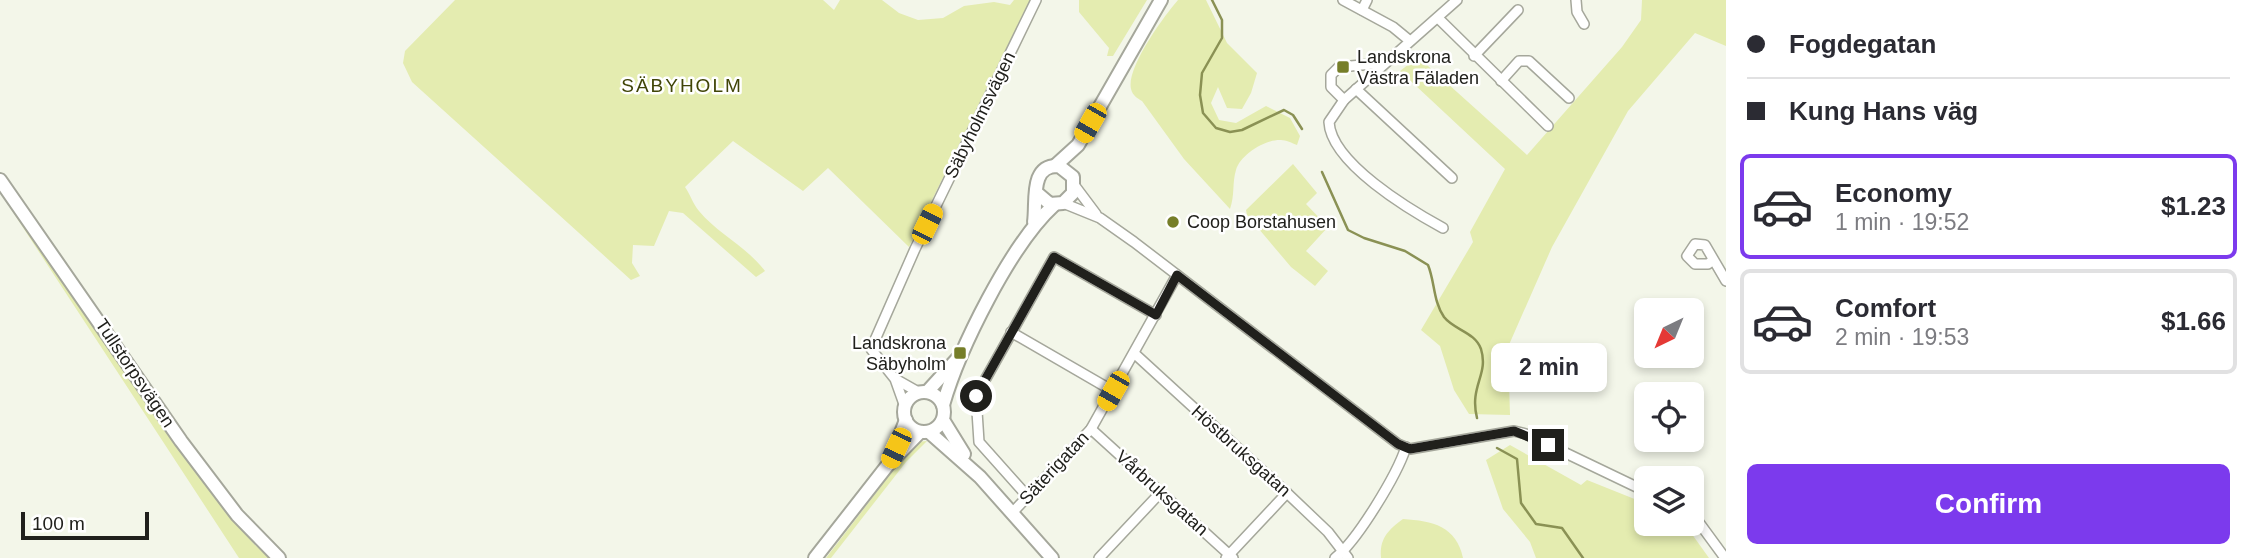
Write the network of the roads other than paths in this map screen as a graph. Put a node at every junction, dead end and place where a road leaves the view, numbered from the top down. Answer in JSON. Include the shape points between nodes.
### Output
{"nodes":[{"id":1,"x":1036,"y":0,"type":"edge"},
{"id":2,"x":1161,"y":0,"type":"edge"},
{"id":3,"x":1343,"y":0,"type":"edge"},
{"id":4,"x":1367,"y":0,"type":"edge"},
{"id":5,"x":1457,"y":0,"type":"edge"},
{"id":6,"x":1576,"y":0,"type":"edge"},
{"id":7,"x":1362,"y":10,"type":"junction"},
{"id":8,"x":1518,"y":10,"type":"dead end"},
{"id":9,"x":1438,"y":18,"type":"junction"},
{"id":10,"x":1584,"y":24,"type":"dead end"},
{"id":11,"x":1410,"y":41,"type":"junction"},
{"id":12,"x":1474,"y":56,"type":"junction"},
{"id":13,"x":1385,"y":63,"type":"junction"},
{"id":14,"x":1501,"y":81,"type":"junction"},
{"id":15,"x":1356,"y":89,"type":"junction"},
{"id":16,"x":1569,"y":98,"type":"dead end"},
{"id":17,"x":1344,"y":100,"type":"junction"},
{"id":18,"x":1548,"y":126,"type":"dead end"},
{"id":19,"x":1078,"y":145,"type":"junction"},
{"id":20,"x":1056,"y":165,"type":"junction"},
{"id":21,"x":1452,"y":178,"type":"dead end"},
{"id":22,"x":0,"y":180,"type":"edge"},
{"id":23,"x":1073,"y":180,"type":"junction"},
{"id":24,"x":1037,"y":193,"type":"junction"},
{"id":25,"x":1058,"y":204,"type":"junction"},
{"id":26,"x":1100,"y":218,"type":"junction"},
{"id":27,"x":1034,"y":222,"type":"junction"},
{"id":28,"x":1443,"y":228,"type":"dead end"},
{"id":29,"x":1713,"y":260,"type":"dead end"},
{"id":30,"x":1177,"y":275,"type":"junction"},
{"id":31,"x":1726,"y":281,"type":"edge"},
{"id":32,"x":1156,"y":315,"type":"junction"},
{"id":33,"x":1011,"y":332,"type":"junction"},
{"id":34,"x":1135,"y":354,"type":"junction"},
{"id":35,"x":959,"y":357,"type":"junction"},
{"id":36,"x":895,"y":379,"type":"junction"},
{"id":37,"x":1113,"y":391,"type":"junction"},
{"id":38,"x":923,"y":392,"type":"junction"},
{"id":39,"x":943,"y":405,"type":"junction"},
{"id":40,"x":905,"y":413,"type":"junction"},
{"id":41,"x":943,"y":420,"type":"junction"},
{"id":42,"x":1091,"y":429,"type":"junction"},
{"id":43,"x":925,"y":432,"type":"junction"},
{"id":44,"x":1406,"y":447,"type":"junction"},
{"id":45,"x":887,"y":466,"type":"junction"},
{"id":46,"x":981,"y":477,"type":"junction"},
{"id":47,"x":1634,"y":486,"type":"edge"},
{"id":48,"x":1161,"y":492,"type":"junction"},
{"id":49,"x":1287,"y":493,"type":"junction"},
{"id":50,"x":1029,"y":498,"type":"junction"},
{"id":51,"x":1012,"y":513,"type":"junction"},
{"id":52,"x":1704,"y":529,"type":"edge"},
{"id":53,"x":1347,"y":554,"type":"edge"},
{"id":54,"x":1230,"y":557,"type":"edge"},
{"id":55,"x":279,"y":558,"type":"edge"},
{"id":56,"x":815,"y":558,"type":"edge"},
{"id":57,"x":1052,"y":558,"type":"edge"},
{"id":58,"x":1099,"y":558,"type":"edge"},
{"id":59,"x":1335,"y":558,"type":"edge"},
{"id":60,"x":1726,"y":558,"type":"edge"}],
"edges":[{"from":1,"to":36,"type":"street","name":"Säbyholmsvägen","via":[[871,349]]},
{"from":2,"to":19,"type":"main road"},
{"from":3,"to":7,"type":"street"},
{"from":4,"to":7,"type":"street"},
{"from":5,"to":9,"type":"street"},
{"from":6,"to":10,"type":"street"},
{"from":7,"to":11,"type":"street"},
{"from":8,"to":12,"type":"street"},
{"from":9,"to":11,"type":"street"},
{"from":9,"to":12,"type":"street"},
{"from":11,"to":13,"type":"street"},
{"from":12,"to":14,"type":"street"},
{"from":13,"to":15,"type":"street"},
{"from":13,"to":17,"type":"street","via":[[1336,69],[1330,84]]},
{"from":14,"to":16,"type":"street","via":[[1519,61],[1529,61]]},
{"from":14,"to":18,"type":"street"},
{"from":15,"to":17,"type":"street"},
{"from":15,"to":21,"type":"street"},
{"from":17,"to":28,"type":"street","via":[[1329,122],[1337,145],[1378,186]]},
{"from":19,"to":20,"type":"main road"},
{"from":19,"to":23,"type":"main road"},
{"from":20,"to":23,"type":"main road"},
{"from":20,"to":24,"type":"main road","via":[[1039,174]]},
{"from":22,"to":55,"type":"main road","name":"Tullstorpsvägen","via":[[181,441],[237,516]]},
{"from":23,"to":25,"type":"main road","via":[[1071,196]]},
{"from":23,"to":26,"type":"street"},
{"from":24,"to":25,"type":"main road","via":[[1044,201]]},
{"from":24,"to":27,"type":"main road"},
{"from":25,"to":26,"type":"street"},
{"from":25,"to":27,"type":"main road"},
{"from":26,"to":30,"type":"street"},
{"from":27,"to":35,"type":"main road"},
{"from":29,"to":31,"type":"street"},
{"from":30,"to":32,"type":"street","name":"Säterigatan"},
{"from":30,"to":44,"type":"street"},
{"from":32,"to":33,"type":"street","via":[[1054,257]]},
{"from":32,"to":34,"type":"street","name":"Säterigatan"},
{"from":33,"to":37,"type":"street"},
{"from":33,"to":50,"type":"street","via":[[976,394],[979,443]]},
{"from":34,"to":37,"type":"street","name":"Säterigatan"},
{"from":34,"to":49,"type":"street","name":"Höstbruksgatan"},
{"from":35,"to":38,"type":"main road"},
{"from":35,"to":39,"type":"main road"},
{"from":36,"to":38,"type":"street","name":"Säbyholmsvägen"},
{"from":36,"to":40,"type":"street","name":"Säbyholmsvägen"},
{"from":37,"to":42,"type":"street","name":"Säterigatan"},
{"from":38,"to":39,"type":"main road"},
{"from":38,"to":40,"type":"main road","via":[[909,399]]},
{"from":39,"to":41,"type":"main road"},
{"from":40,"to":43,"type":"main road","via":[[911,428]]},
{"from":40,"to":45,"type":"main road"},
{"from":41,"to":43,"type":"main road"},
{"from":41,"to":46,"type":"main road"},
{"from":42,"to":48,"type":"street","name":"Vårbruksgatan"},
{"from":42,"to":50,"type":"street","name":"Säterigatan"},
{"from":43,"to":45,"type":"main road"},
{"from":43,"to":46,"type":"main road"},
{"from":44,"to":47,"type":"street","via":[[1514,431]]},
{"from":44,"to":53,"type":"street"},
{"from":45,"to":56,"type":"main road"},
{"from":46,"to":51,"type":"main road"},
{"from":48,"to":54,"type":"street","name":"Vårbruksgatan"},
{"from":48,"to":58,"type":"street"},
{"from":49,"to":53,"type":"street","name":"Höstbruksgatan"},
{"from":49,"to":54,"type":"street"},
{"from":50,"to":51,"type":"street","name":"Säterigatan"},
{"from":51,"to":57,"type":"main road"},
{"from":52,"to":60,"type":"street"},
{"from":53,"to":59,"type":"street"}]}
